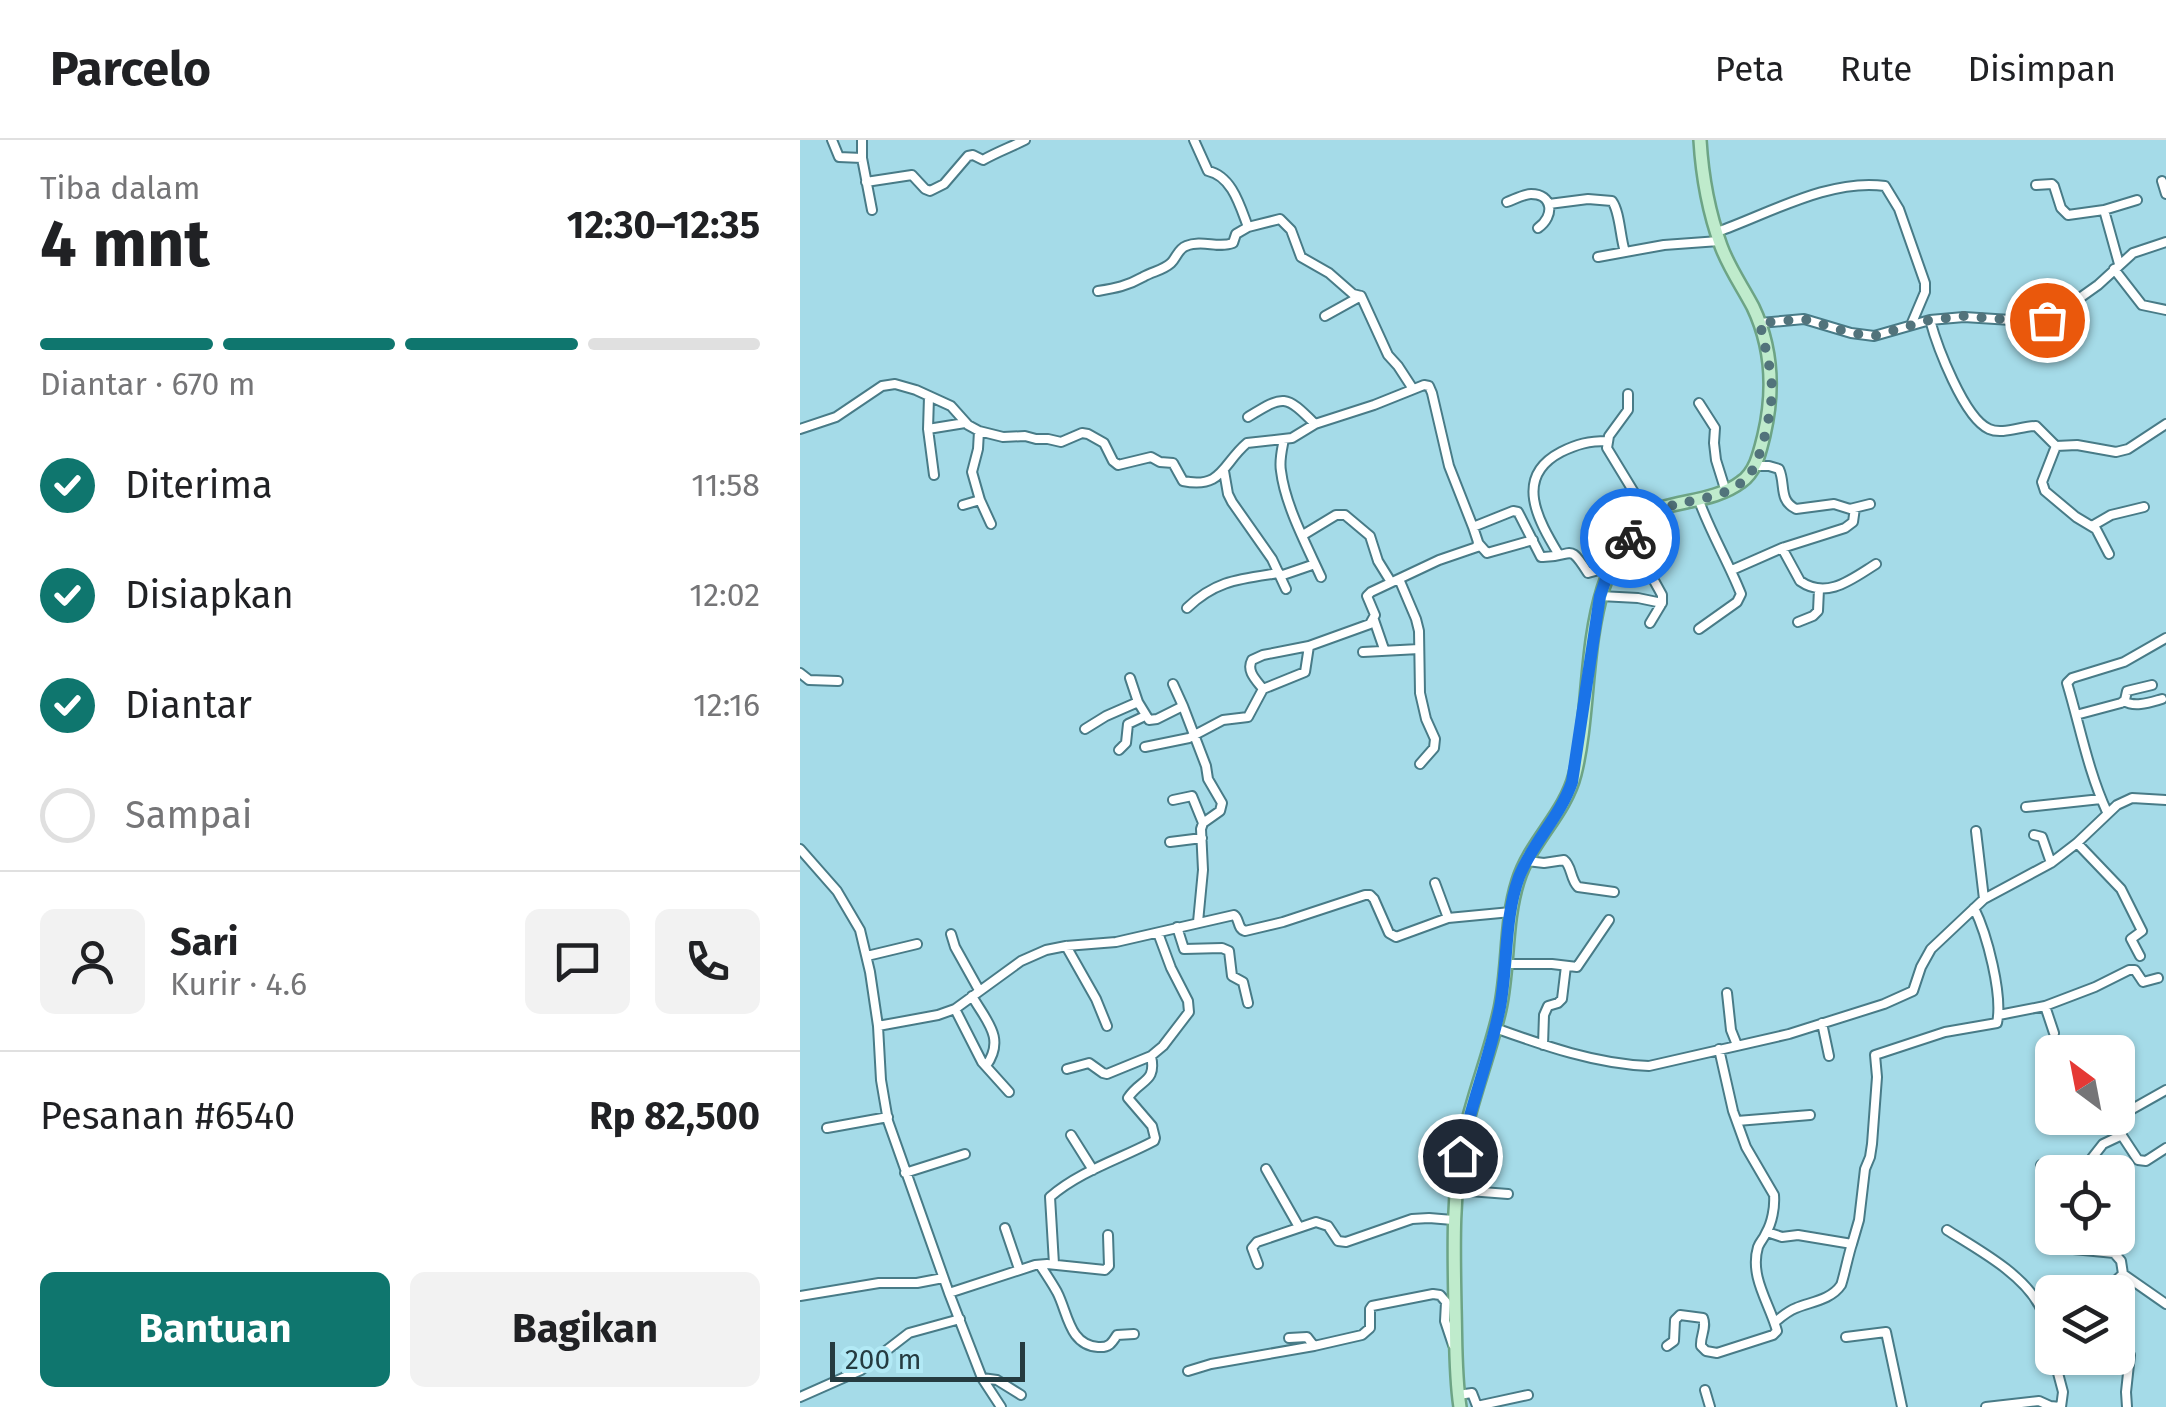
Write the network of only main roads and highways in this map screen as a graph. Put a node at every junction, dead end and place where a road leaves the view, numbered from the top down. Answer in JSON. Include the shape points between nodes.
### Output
{"nodes":[{"id":1,"x":1700,"y":140,"type":"edge"},
{"id":2,"x":1459,"y":1401,"type":"edge"}],
"edges":[{"from":1,"to":2,"type":"main road","via":[[1718,236],[1760,323],[1772,392],[1748,477],[1726,492],[1661,508],[1630,537],[1600,596],[1576,772],[1518,878],[1501,1002],[1464,1135],[1453,1220]]}]}
